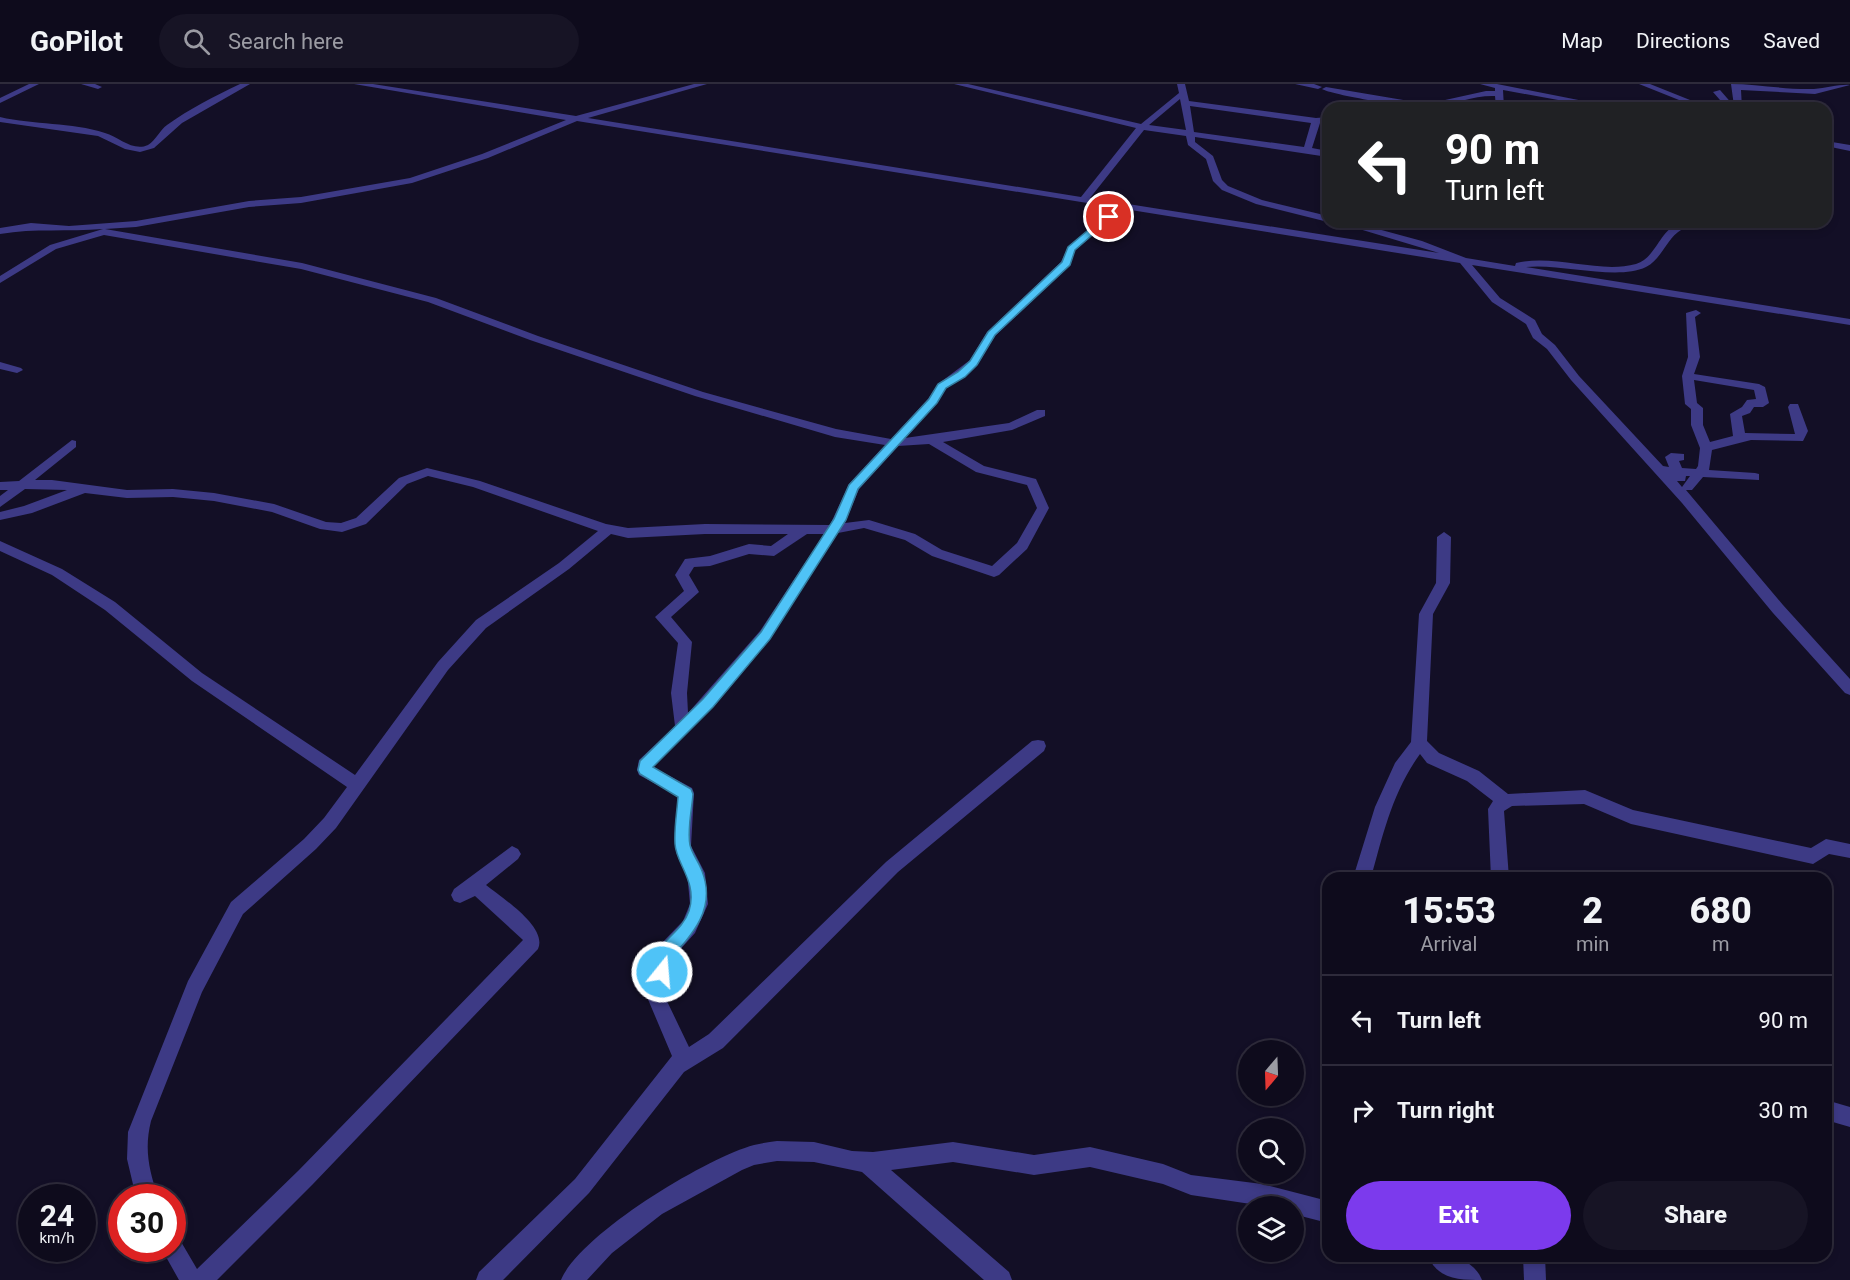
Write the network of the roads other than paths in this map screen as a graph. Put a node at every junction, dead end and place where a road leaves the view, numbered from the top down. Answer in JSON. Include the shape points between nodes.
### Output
{"nodes":[{"id":1,"x":35,"y":84,"type":"edge"},
{"id":2,"x":85,"y":84,"type":"edge"},
{"id":3,"x":246,"y":84,"type":"edge"},
{"id":4,"x":358,"y":84,"type":"edge"},
{"id":5,"x":703,"y":84,"type":"edge"},
{"id":6,"x":958,"y":84,"type":"edge"},
{"id":7,"x":1181,"y":84,"type":"edge"},
{"id":8,"x":1299,"y":84,"type":"edge"},
{"id":9,"x":1484,"y":84,"type":"edge"},
{"id":10,"x":1643,"y":84,"type":"edge"},
{"id":11,"x":1846,"y":84,"type":"edge"},
{"id":12,"x":98,"y":87,"type":"dead end"},
{"id":13,"x":1735,"y":87,"type":"edge"},
{"id":14,"x":1499,"y":90,"type":"junction"},
{"id":15,"x":1716,"y":92,"type":"dead end"},
{"id":16,"x":1183,"y":99,"type":"junction"},
{"id":17,"x":0,"y":101,"type":"edge"},
{"id":18,"x":1400,"y":102,"type":"edge"},
{"id":19,"x":1449,"y":102,"type":"edge"},
{"id":20,"x":1500,"y":102,"type":"edge"},
{"id":21,"x":1590,"y":102,"type":"edge"},
{"id":22,"x":1690,"y":102,"type":"edge"},
{"id":23,"x":1725,"y":102,"type":"edge"},
{"id":24,"x":1737,"y":102,"type":"edge"},
{"id":25,"x":0,"y":119,"type":"edge"},
{"id":26,"x":575,"y":119,"type":"junction"},
{"id":27,"x":1322,"y":120,"type":"edge"},
{"id":28,"x":1316,"y":121,"type":"junction"},
{"id":29,"x":1140,"y":127,"type":"junction"},
{"id":30,"x":1190,"y":133,"type":"junction"},
{"id":31,"x":1832,"y":145,"type":"edge"},
{"id":32,"x":1850,"y":148,"type":"edge"},
{"id":33,"x":1307,"y":150,"type":"junction"},
{"id":34,"x":1322,"y":153,"type":"edge"},
{"id":35,"x":1085,"y":198,"type":"dead end"},
{"id":36,"x":1109,"y":217,"type":"dead end"},
{"id":37,"x":1322,"y":218,"type":"edge"},
{"id":38,"x":1363,"y":228,"type":"edge"},
{"id":39,"x":1671,"y":228,"type":"edge"},
{"id":40,"x":0,"y":231,"type":"edge"},
{"id":41,"x":1464,"y":261,"type":"junction"},
{"id":42,"x":1637,"y":267,"type":"junction"},
{"id":43,"x":1505,"y":268,"type":"junction"},
{"id":44,"x":0,"y":280,"type":"edge"},
{"id":45,"x":1628,"y":288,"type":"junction"},
{"id":46,"x":1696,"y":312,"type":"dead end"},
{"id":47,"x":1850,"y":322,"type":"edge"},
{"id":48,"x":0,"y":365,"type":"edge"},
{"id":49,"x":17,"y":370,"type":"dead end"},
{"id":50,"x":1688,"y":376,"type":"junction"},
{"id":51,"x":1794,"y":407,"type":"dead end"},
{"id":52,"x":1041,"y":412,"type":"dead end"},
{"id":53,"x":1739,"y":436,"type":"junction"},
{"id":54,"x":931,"y":440,"type":"junction"},
{"id":55,"x":893,"y":443,"type":"junction"},
{"id":56,"x":72,"y":444,"type":"dead end"},
{"id":57,"x":1706,"y":447,"type":"junction"},
{"id":58,"x":1645,"y":457,"type":"junction"},
{"id":59,"x":1677,"y":461,"type":"junction"},
{"id":60,"x":1658,"y":470,"type":"junction"},
{"id":61,"x":1698,"y":471,"type":"junction"},
{"id":62,"x":1755,"y":477,"type":"dead end"},
{"id":63,"x":23,"y":484,"type":"junction"},
{"id":64,"x":0,"y":486,"type":"edge"},
{"id":65,"x":84,"y":488,"type":"junction"},
{"id":66,"x":1688,"y":494,"type":"junction"},
{"id":67,"x":0,"y":503,"type":"edge"},
{"id":68,"x":0,"y":516,"type":"edge"},
{"id":69,"x":609,"y":529,"type":"junction"},
{"id":70,"x":805,"y":529,"type":"junction"},
{"id":71,"x":833,"y":530,"type":"junction"},
{"id":72,"x":1444,"y":537,"type":"dead end"},
{"id":73,"x":0,"y":546,"type":"edge"},
{"id":74,"x":1850,"y":689,"type":"edge"},
{"id":75,"x":681,"y":723,"type":"dead end"},
{"id":76,"x":1419,"y":743,"type":"junction"},
{"id":77,"x":1038,"y":747,"type":"dead end"},
{"id":78,"x":358,"y":786,"type":"junction"},
{"id":79,"x":1505,"y":801,"type":"junction"},
{"id":80,"x":1850,"y":851,"type":"edge"},
{"id":81,"x":512,"y":854,"type":"dead end"},
{"id":82,"x":1364,"y":872,"type":"edge"},
{"id":83,"x":1500,"y":872,"type":"edge"},
{"id":84,"x":680,"y":1064,"type":"junction"},
{"id":85,"x":1832,"y":1112,"type":"edge"},
{"id":86,"x":1850,"y":1118,"type":"edge"},
{"id":87,"x":865,"y":1161,"type":"junction"},
{"id":88,"x":143,"y":1184,"type":"edge"},
{"id":89,"x":1322,"y":1210,"type":"edge"},
{"id":90,"x":180,"y":1262,"type":"edge"},
{"id":91,"x":1447,"y":1262,"type":"edge"},
{"id":92,"x":1534,"y":1262,"type":"edge"},
{"id":93,"x":191,"y":1280,"type":"edge"},
{"id":94,"x":201,"y":1280,"type":"edge"},
{"id":95,"x":487,"y":1280,"type":"edge"},
{"id":96,"x":572,"y":1280,"type":"edge"},
{"id":97,"x":1001,"y":1280,"type":"edge"},
{"id":98,"x":1470,"y":1280,"type":"edge"},
{"id":99,"x":1535,"y":1280,"type":"edge"}],
"edges":[{"from":1,"to":17,"type":"street"},
{"from":2,"to":12,"type":"street"},
{"from":3,"to":25,"type":"street","via":[[175,123],[151,146],[140,150],[93,132]]},
{"from":4,"to":26,"type":"street"},
{"from":5,"to":26,"type":"street"},
{"from":6,"to":29,"type":"street"},
{"from":7,"to":16,"type":"street"},
{"from":8,"to":18,"type":"street"},
{"from":9,"to":14,"type":"street"},
{"from":10,"to":22,"type":"street"},
{"from":11,"to":13,"type":"street","via":[[1802,91]]},
{"from":13,"to":24,"type":"street"},
{"from":14,"to":19,"type":"street"},
{"from":14,"to":20,"type":"street"},
{"from":14,"to":21,"type":"street","via":[[1561,95]]},
{"from":15,"to":23,"type":"street"},
{"from":16,"to":28,"type":"street"},
{"from":16,"to":29,"type":"street"},
{"from":16,"to":30,"type":"street"},
{"from":26,"to":40,"type":"street","via":[[485,156],[412,180],[136,224],[69,229],[31,226]]},
{"from":26,"to":41,"type":"street"},
{"from":27,"to":28,"type":"street"},
{"from":28,"to":33,"type":"street"},
{"from":29,"to":30,"type":"street"},
{"from":29,"to":35,"type":"street"},
{"from":30,"to":33,"type":"street"},
{"from":30,"to":37,"type":"street","via":[[1191,143],[1209,158],[1225,188],[1259,202]]},
{"from":31,"to":32,"type":"street"},
{"from":33,"to":34,"type":"street"},
{"from":36,"to":55,"type":"street","via":[[1071,249],[1066,263],[991,334],[974,363],[942,386]]},
{"from":38,"to":41,"type":"street","via":[[1419,243]]},
{"from":39,"to":42,"type":"street","via":[[1647,263]]},
{"from":41,"to":43,"type":"street"},
{"from":41,"to":58,"type":"street","via":[[1498,302],[1531,322],[1537,336],[1551,347]]},
{"from":42,"to":43,"type":"street","via":[[1537,263]]},
{"from":42,"to":45,"type":"street"},
{"from":43,"to":45,"type":"street"},
{"from":44,"to":55,"type":"street","via":[[53,247],[104,232],[302,266],[432,300],[699,394],[835,433]]},
{"from":45,"to":47,"type":"street"},
{"from":46,"to":50,"type":"street","via":[[1690,315],[1694,357]]},
{"from":48,"to":49,"type":"street"},
{"from":50,"to":53,"type":"street","via":[[1759,387],[1763,403],[1751,403],[1736,414]]},
{"from":50,"to":57,"type":"street","via":[[1691,404],[1696,408],[1697,425]]},
{"from":51,"to":53,"type":"street","via":[[1802,431],[1799,438],[1775,434]]},
{"from":52,"to":54,"type":"street","via":[[1012,426]]},
{"from":53,"to":57,"type":"street","via":[[1731,442]]},
{"from":54,"to":55,"type":"street"},
{"from":54,"to":71,"type":"street","via":[[980,469],[1032,482],[1043,508],[1022,546],[994,572],[937,553],[910,537],[864,523]]},
{"from":55,"to":71,"type":"street","via":[[853,487]]},
{"from":56,"to":63,"type":"street"},
{"from":57,"to":61,"type":"street","via":[[1704,467]]},
{"from":58,"to":59,"type":"street"},
{"from":58,"to":60,"type":"street"},
{"from":59,"to":60,"type":"street"},
{"from":59,"to":61,"type":"street"},
{"from":59,"to":66,"type":"street"},
{"from":60,"to":66,"type":"street"},
{"from":61,"to":62,"type":"street"},
{"from":61,"to":66,"type":"street"},
{"from":63,"to":64,"type":"street"},
{"from":63,"to":65,"type":"street"},
{"from":63,"to":67,"type":"street"},
{"from":65,"to":68,"type":"street"},
{"from":65,"to":69,"type":"street","via":[[127,494],[214,497],[274,508],[342,528],[361,521],[403,482],[427,472],[485,487]]},
{"from":66,"to":74,"type":"street","via":[[1778,609]]},
{"from":69,"to":70,"type":"street","via":[[628,534]]},
{"from":69,"to":78,"type":"street","via":[[564,567],[503,606],[474,631],[443,666]]},
{"from":70,"to":71,"type":"street"},
{"from":70,"to":75,"type":"street","via":[[774,551],[749,549],[710,561],[690,562],[682,575],[692,592],[662,617],[685,642],[679,693]]},
{"from":71,"to":84,"type":"street","via":[[765,635],[708,703],[645,765],[652,775],[686,794],[682,846],[697,880],[696,914],[662,956],[656,992],[661,1014],[682,1055]]},
{"from":72,"to":76,"type":"street","via":[[1443,582],[1426,614]]},
{"from":73,"to":78,"type":"street","via":[[57,572],[110,606],[197,677]]},
{"from":76,"to":79,"type":"street","via":[[1433,758],[1473,776]]},
{"from":76,"to":82,"type":"street","via":[[1401,768],[1383,807]]},
{"from":77,"to":84,"type":"street","via":[[892,867],[716,1041]]},
{"from":78,"to":88,"type":"street","via":[[310,844],[237,908],[195,987],[135,1140],[135,1161]]},
{"from":79,"to":80,"type":"street","via":[[1585,797],[1631,817],[1813,855],[1826,846]]},
{"from":79,"to":83,"type":"street","via":[[1498,805],[1496,814]]},
{"from":81,"to":94,"type":"street","via":[[460,895],[470,888],[479,889],[531,935],[532,943]]},
{"from":84,"to":95,"type":"street","via":[[582,1186]]},
{"from":85,"to":86,"type":"street"},
{"from":87,"to":89,"type":"street","via":[[952,1152],[1034,1165],[1090,1157],[1197,1186],[1262,1194]]},
{"from":87,"to":96,"type":"street","via":[[794,1150],[754,1155],[654,1206],[604,1245]]},
{"from":87,"to":97,"type":"street"},
{"from":90,"to":93,"type":"street"},
{"from":91,"to":98,"type":"street"},
{"from":92,"to":99,"type":"street"}]}
